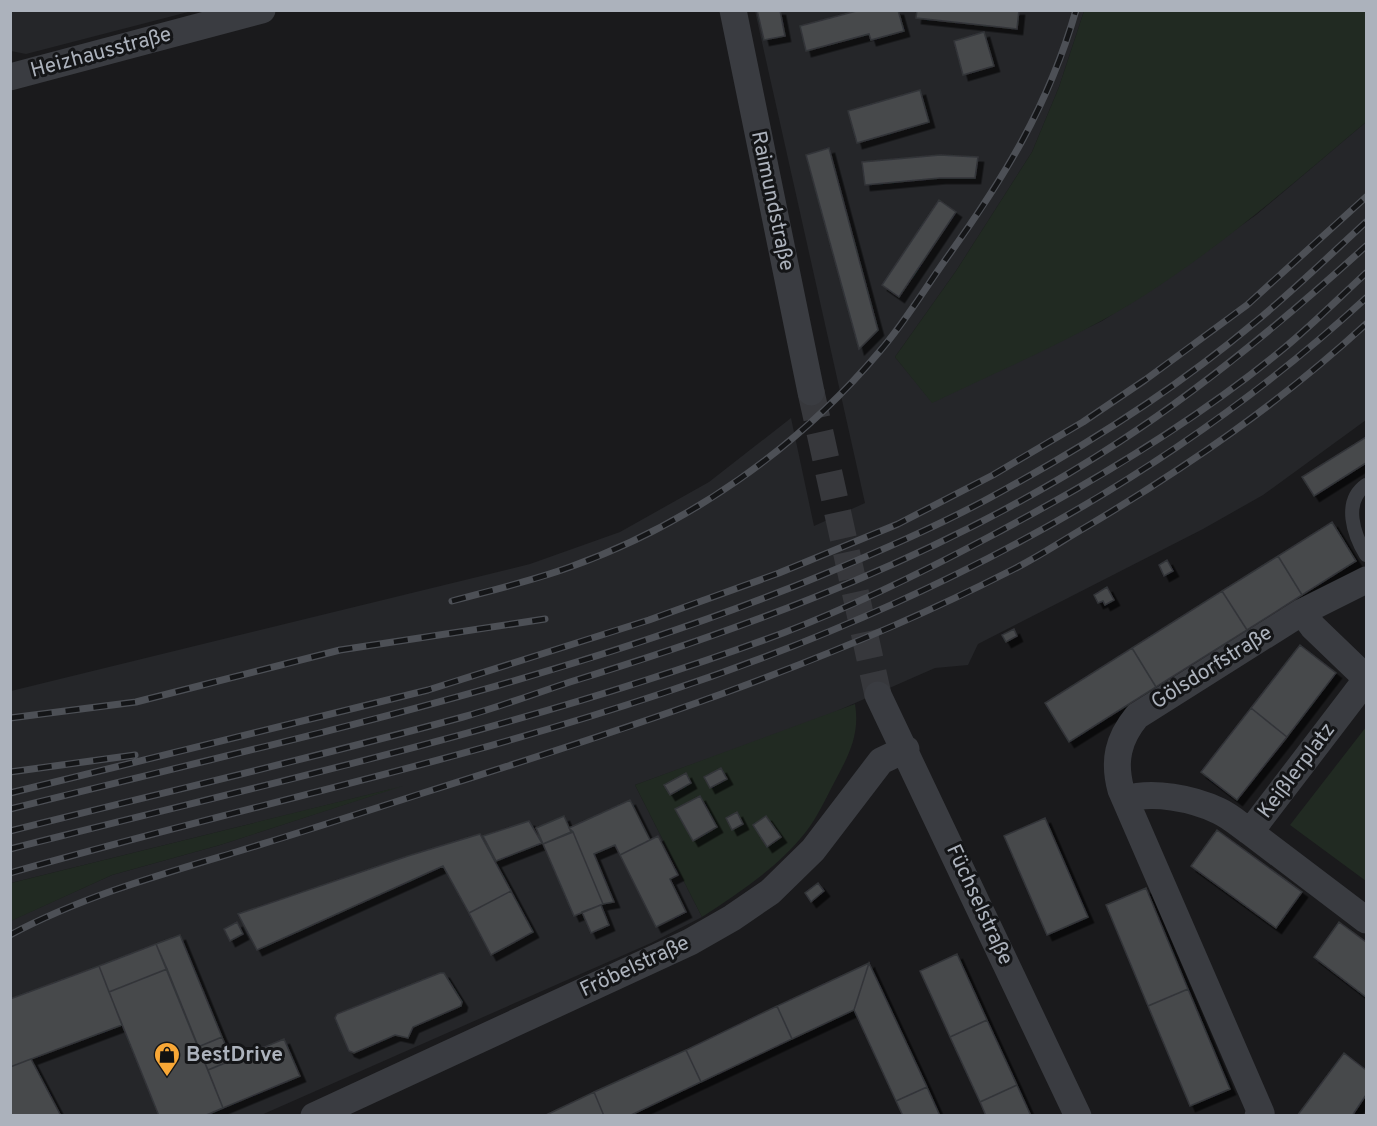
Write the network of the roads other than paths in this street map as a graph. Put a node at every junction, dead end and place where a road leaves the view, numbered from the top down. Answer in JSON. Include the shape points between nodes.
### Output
{"nodes":[{"id":1,"x":262,"y":10,"type":"edge"},
{"id":2,"x":733,"y":10,"type":"edge"},
{"id":3,"x":10,"y":77,"type":"edge"},
{"id":4,"x":811,"y":392,"type":"tunnel mouth"},
{"id":5,"x":1366,"y":485,"type":"edge"},
{"id":6,"x":1366,"y":555,"type":"edge"},
{"id":7,"x":1366,"y":580,"type":"edge"},
{"id":8,"x":1302,"y":612,"type":"junction"},
{"id":9,"x":1366,"y":679,"type":"edge"},
{"id":10,"x":878,"y":695,"type":"tunnel mouth"},
{"id":11,"x":906,"y":749,"type":"junction"},
{"id":12,"x":1125,"y":799,"type":"junction"},
{"id":13,"x":1250,"y":832,"type":"junction"},
{"id":14,"x":1366,"y":920,"type":"edge"},
{"id":15,"x":314,"y":1116,"type":"edge"},
{"id":16,"x":1078,"y":1116,"type":"edge"},
{"id":17,"x":1258,"y":1116,"type":"edge"}],
"edges":[{"from":1,"to":3,"type":"street","name":"Heizhausstraße"},
{"from":2,"to":4,"type":"street","name":"Raimundstraße"},
{"from":5,"to":6,"type":"lane","via":[[1354,504],[1352,523]]},
{"from":7,"to":8,"type":"street","name":"Gölsdorfstraße"},
{"from":8,"to":9,"type":"street","name":"Keißlerplatz"},
{"from":8,"to":12,"type":"street","name":"Gölsdorfstraße","via":[[1137,716],[1123,732],[1117,756],[1117,774]]},
{"from":9,"to":13,"type":"street","name":"Keißlerplatz"},
{"from":10,"to":11,"type":"street","name":"Füchselstraße"},
{"from":11,"to":15,"type":"street","name":"Fröbelstraße","via":[[881,761],[813,850],[770,892],[732,918],[681,946]]},
{"from":11,"to":16,"type":"street","name":"Füchselstraße"},
{"from":12,"to":13,"type":"street","via":[[1154,796],[1187,801],[1218,810]]},
{"from":12,"to":17,"type":"street","via":[[1261,1113]]},
{"from":13,"to":14,"type":"street","name":"Keißlerplatz"}]}
